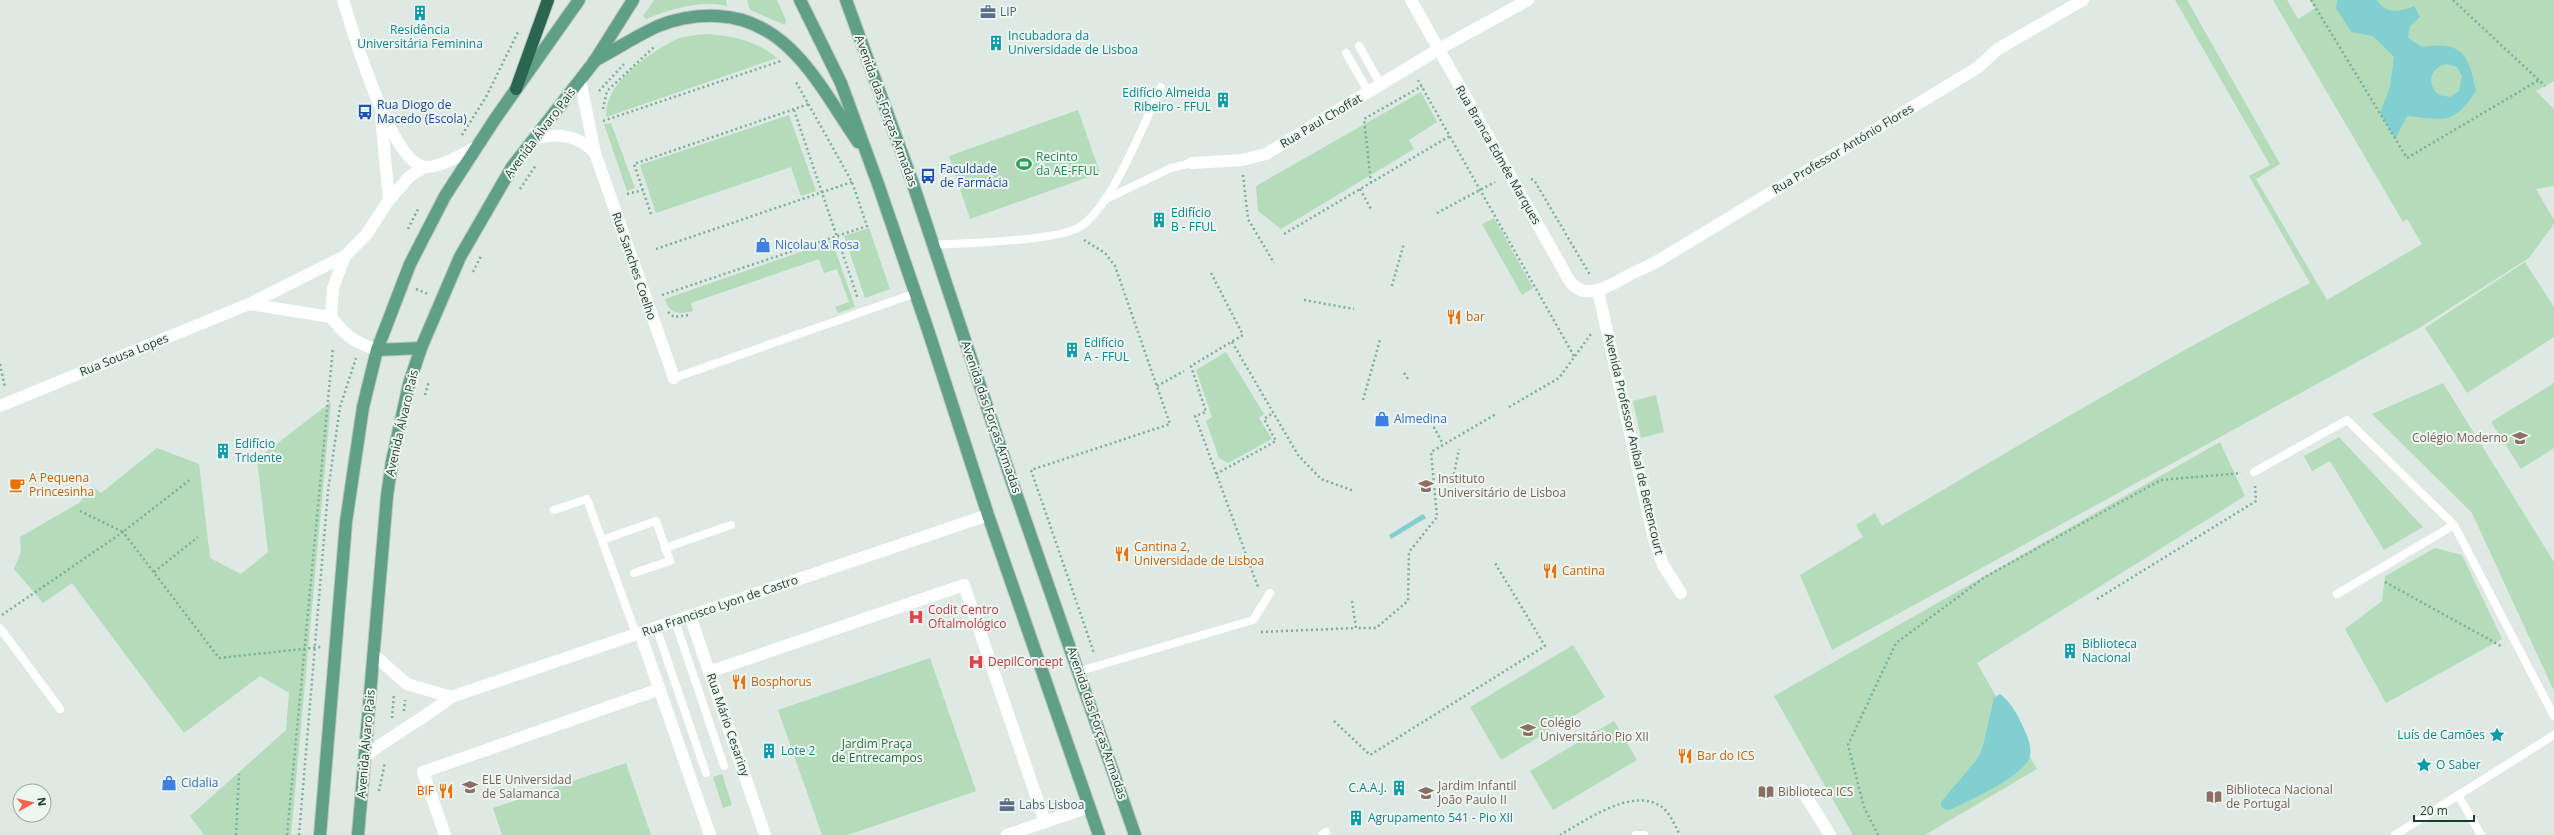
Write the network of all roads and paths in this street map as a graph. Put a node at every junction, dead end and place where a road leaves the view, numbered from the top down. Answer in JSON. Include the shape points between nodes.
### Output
{"nodes":[{"id":1,"x":342,"y":0,"type":"edge"},
{"id":2,"x":548,"y":0,"type":"edge"},
{"id":3,"x":579,"y":0,"type":"edge"},
{"id":4,"x":633,"y":0,"type":"edge"},
{"id":5,"x":800,"y":0,"type":"edge"},
{"id":6,"x":846,"y":0,"type":"edge"},
{"id":7,"x":854,"y":0,"type":"edge"},
{"id":8,"x":1411,"y":0,"type":"edge"},
{"id":9,"x":1528,"y":0,"type":"edge"},
{"id":10,"x":2083,"y":0,"type":"edge"},
{"id":11,"x":2311,"y":0,"type":"edge"},
{"id":12,"x":2453,"y":0,"type":"edge"},
{"id":13,"x":856,"y":26,"type":"junction"},
{"id":14,"x":659,"y":43,"type":"dead end"},
{"id":15,"x":652,"y":44,"type":"dead end"},
{"id":16,"x":1359,"y":46,"type":"dead end"},
{"id":17,"x":646,"y":48,"type":"dead end"},
{"id":18,"x":1440,"y":49,"type":"junction"},
{"id":19,"x":1346,"y":53,"type":"dead end"},
{"id":20,"x":628,"y":60,"type":"dead end"},
{"id":21,"x":594,"y":62,"type":"junction"},
{"id":22,"x":1411,"y":66,"type":"junction"},
{"id":23,"x":787,"y":67,"type":"dead end"},
{"id":24,"x":794,"y":79,"type":"dead end"},
{"id":25,"x":580,"y":80,"type":"junction"},
{"id":26,"x":2539,"y":80,"type":"junction"},
{"id":27,"x":1381,"y":85,"type":"junction"},
{"id":28,"x":1422,"y":86,"type":"junction"},
{"id":29,"x":2545,"y":86,"type":"dead end"},
{"id":30,"x":1161,"y":87,"type":"dead end"},
{"id":31,"x":516,"y":88,"type":"junction"},
{"id":32,"x":1369,"y":93,"type":"junction"},
{"id":33,"x":809,"y":104,"type":"junction"},
{"id":34,"x":585,"y":106,"type":"junction"},
{"id":35,"x":380,"y":107,"type":"junction"},
{"id":36,"x":794,"y":110,"type":"junction"},
{"id":37,"x":603,"y":122,"type":"junction"},
{"id":38,"x":604,"y":128,"type":"dead end"},
{"id":39,"x":1450,"y":136,"type":"junction"},
{"id":40,"x":534,"y":139,"type":"junction"},
{"id":41,"x":476,"y":147,"type":"junction"},
{"id":42,"x":595,"y":153,"type":"junction"},
{"id":43,"x":867,"y":154,"type":"junction"},
{"id":44,"x":1242,"y":160,"type":"junction"},
{"id":45,"x":538,"y":163,"type":"dead end"},
{"id":46,"x":1192,"y":163,"type":"joint"},
{"id":47,"x":424,"y":167,"type":"junction"},
{"id":48,"x":1508,"y":174,"type":"junction"},
{"id":49,"x":1527,"y":178,"type":"dead end"},
{"id":50,"x":852,"y":182,"type":"junction"},
{"id":51,"x":1371,"y":183,"type":"junction"},
{"id":52,"x":623,"y":188,"type":"dead end"},
{"id":53,"x":1360,"y":189,"type":"junction"},
{"id":54,"x":643,"y":190,"type":"junction"},
{"id":55,"x":1480,"y":190,"type":"junction"},
{"id":56,"x":517,"y":192,"type":"dead end"},
{"id":57,"x":823,"y":192,"type":"junction"},
{"id":58,"x":389,"y":200,"type":"junction"},
{"id":59,"x":1103,"y":200,"type":"junction"},
{"id":60,"x":1371,"y":209,"type":"dead end"},
{"id":61,"x":1438,"y":213,"type":"dead end"},
{"id":62,"x":651,"y":214,"type":"dead end"},
{"id":63,"x":1070,"y":231,"type":"junction"},
{"id":64,"x":1284,"y":234,"type":"dead end"},
{"id":65,"x":838,"y":236,"type":"junction"},
{"id":66,"x":1404,"y":243,"type":"dead end"},
{"id":67,"x":933,"y":245,"type":"junction"},
{"id":68,"x":656,"y":249,"type":"dead end"},
{"id":69,"x":484,"y":250,"type":"dead end"},
{"id":70,"x":345,"y":256,"type":"junction"},
{"id":71,"x":1274,"y":263,"type":"dead end"},
{"id":72,"x":1211,"y":273,"type":"dead end"},
{"id":73,"x":1591,"y":276,"type":"dead end"},
{"id":74,"x":470,"y":277,"type":"dead end"},
{"id":75,"x":403,"y":284,"type":"junction"},
{"id":76,"x":1392,"y":286,"type":"dead end"},
{"id":77,"x":1598,"y":291,"type":"junction"},
{"id":78,"x":916,"y":293,"type":"junction"},
{"id":79,"x":442,"y":300,"type":"junction"},
{"id":80,"x":1304,"y":300,"type":"dead end"},
{"id":81,"x":663,"y":301,"type":"dead end"},
{"id":82,"x":249,"y":304,"type":"junction"},
{"id":83,"x":860,"y":304,"type":"dead end"},
{"id":84,"x":665,"y":307,"type":"dead end"},
{"id":85,"x":1354,"y":309,"type":"dead end"},
{"id":86,"x":690,"y":315,"type":"dead end"},
{"id":87,"x":331,"y":317,"type":"junction"},
{"id":88,"x":1604,"y":318,"type":"junction"},
{"id":89,"x":1380,"y":340,"type":"dead end"},
{"id":90,"x":1232,"y":342,"type":"junction"},
{"id":91,"x":333,"y":347,"type":"dead end"},
{"id":92,"x":421,"y":348,"type":"junction"},
{"id":93,"x":377,"y":350,"type":"junction"},
{"id":94,"x":1574,"y":356,"type":"junction"},
{"id":95,"x":0,"y":364,"type":"edge"},
{"id":96,"x":1184,"y":370,"type":"dead end"},
{"id":97,"x":1404,"y":373,"type":"dead end"},
{"id":98,"x":674,"y":378,"type":"joint"},
{"id":99,"x":429,"y":379,"type":"dead end"},
{"id":100,"x":1408,"y":379,"type":"dead end"},
{"id":101,"x":1157,"y":386,"type":"junction"},
{"id":102,"x":423,"y":400,"type":"dead end"},
{"id":103,"x":1363,"y":400,"type":"dead end"},
{"id":104,"x":4,"y":404,"type":"edge"},
{"id":105,"x":1509,"y":407,"type":"dead end"},
{"id":106,"x":1273,"y":414,"type":"junction"},
{"id":107,"x":1496,"y":414,"type":"dead end"},
{"id":108,"x":1429,"y":418,"type":"dead end"},
{"id":109,"x":1443,"y":444,"type":"junction"},
{"id":110,"x":1459,"y":449,"type":"dead end"},
{"id":111,"x":2254,"y":472,"type":"junction"},
{"id":112,"x":1216,"y":474,"type":"junction"},
{"id":113,"x":191,"y":479,"type":"dead end"},
{"id":114,"x":1452,"y":484,"type":"dead end"},
{"id":115,"x":1354,"y":491,"type":"dead end"},
{"id":116,"x":554,"y":510,"type":"dead end"},
{"id":117,"x":80,"y":511,"type":"dead end"},
{"id":118,"x":988,"y":515,"type":"junction"},
{"id":119,"x":2454,"y":525,"type":"junction"},
{"id":120,"x":731,"y":526,"type":"dead end"},
{"id":121,"x":123,"y":532,"type":"junction"},
{"id":122,"x":1238,"y":534,"type":"dead end"},
{"id":123,"x":198,"y":537,"type":"dead end"},
{"id":124,"x":602,"y":540,"type":"junction"},
{"id":125,"x":665,"y":548,"type":"junction"},
{"id":126,"x":1495,"y":563,"type":"dead end"},
{"id":127,"x":154,"y":572,"type":"junction"},
{"id":128,"x":634,"y":573,"type":"dead end"},
{"id":129,"x":2371,"y":574,"type":"junction"},
{"id":130,"x":1270,"y":593,"type":"dead end"},
{"id":131,"x":1681,"y":593,"type":"dead end"},
{"id":132,"x":2337,"y":594,"type":"dead end"},
{"id":133,"x":2096,"y":599,"type":"dead end"},
{"id":134,"x":1352,"y":601,"type":"dead end"},
{"id":135,"x":0,"y":616,"type":"edge"},
{"id":136,"x":690,"y":616,"type":"junction"},
{"id":137,"x":674,"y":621,"type":"junction"},
{"id":138,"x":656,"y":627,"type":"junction"},
{"id":139,"x":0,"y":628,"type":"edge"},
{"id":140,"x":638,"y":634,"type":"junction"},
{"id":141,"x":335,"y":645,"type":"junction"},
{"id":142,"x":303,"y":648,"type":"junction"},
{"id":143,"x":374,"y":655,"type":"junction"},
{"id":144,"x":2525,"y":659,"type":"junction"},
{"id":145,"x":1098,"y":666,"type":"junction"},
{"id":146,"x":1080,"y":671,"type":"junction"},
{"id":147,"x":709,"y":672,"type":"junction"},
{"id":148,"x":396,"y":676,"type":"junction"},
{"id":149,"x":660,"y":689,"type":"junction"},
{"id":150,"x":451,"y":697,"type":"junction"},
{"id":151,"x":60,"y":708,"type":"dead end"},
{"id":152,"x":2554,"y":716,"type":"edge"},
{"id":153,"x":1334,"y":721,"type":"dead end"},
{"id":154,"x":2554,"y":735,"type":"edge"},
{"id":155,"x":390,"y":736,"type":"junction"},
{"id":156,"x":366,"y":756,"type":"junction"},
{"id":157,"x":724,"y":766,"type":"dead end"},
{"id":158,"x":706,"y":773,"type":"dead end"},
{"id":159,"x":239,"y":774,"type":"dead end"},
{"id":160,"x":1802,"y":790,"type":"dead end"},
{"id":161,"x":2458,"y":795,"type":"junction"},
{"id":162,"x":379,"y":797,"type":"dead end"},
{"id":163,"x":1089,"y":807,"type":"junction"},
{"id":164,"x":1045,"y":822,"type":"junction"},
{"id":165,"x":236,"y":835,"type":"edge"},
{"id":166,"x":287,"y":835,"type":"edge"},
{"id":167,"x":320,"y":835,"type":"edge"},
{"id":168,"x":358,"y":835,"type":"edge"},
{"id":169,"x":445,"y":835,"type":"edge"},
{"id":170,"x":710,"y":835,"type":"edge"},
{"id":171,"x":765,"y":835,"type":"edge"},
{"id":172,"x":1007,"y":835,"type":"edge"},
{"id":173,"x":1099,"y":835,"type":"edge"},
{"id":174,"x":1135,"y":835,"type":"edge"},
{"id":175,"x":1560,"y":835,"type":"edge"},
{"id":176,"x":1636,"y":835,"type":"edge"},
{"id":177,"x":1644,"y":835,"type":"edge"},
{"id":178,"x":1680,"y":835,"type":"edge"},
{"id":179,"x":1830,"y":835,"type":"edge"},
{"id":180,"x":1878,"y":835,"type":"edge"},
{"id":181,"x":2395,"y":835,"type":"edge"},
{"id":182,"x":2481,"y":835,"type":"edge"}],
"edges":[{"from":1,"to":35,"type":"street"},
{"from":2,"to":31,"type":"highway"},
{"from":3,"to":31,"type":"main road"},
{"from":4,"to":21,"type":"main road","name":"Avenida Álvaro Pais"},
{"from":5,"to":43,"type":"main road","via":[[841,83]]},
{"from":6,"to":13,"type":"main road","name":"Avenida das Forças Armadas"},
{"from":7,"to":13,"type":"main road"},
{"from":8,"to":18,"type":"street","name":"Rua Branca Edmée Marques"},
{"from":9,"to":18,"type":"street","name":"Rua Paul Choffat"},
{"from":10,"to":77,"type":"street","name":"Rua Professor António Flores","via":[[1998,49],[1977,68],[1656,262]]},
{"from":11,"to":26,"type":"path","via":[[2407,158]]},
{"from":12,"to":26,"type":"path"},
{"from":13,"to":67,"type":"main road","name":"Avenida das Forças Armadas"},
{"from":14,"to":37,"type":"path","via":[[607,91]]},
{"from":15,"to":17,"type":"path"},
{"from":16,"to":27,"type":"lane"},
{"from":18,"to":22,"type":"street","name":"Rua Paul Choffat"},
{"from":18,"to":48,"type":"street","name":"Rua Branca Edmée Marques"},
{"from":19,"to":32,"type":"lane"},
{"from":20,"to":34,"type":"path"},
{"from":21,"to":25,"type":"main road","name":"Avenida Álvaro Pais"},
{"from":21,"to":43,"type":"main road","via":[[658,26],[690,16],[730,16],[754,23],[766,28],[795,51]]},
{"from":22,"to":27,"type":"street","name":"Rua Paul Choffat"},
{"from":22,"to":28,"type":"path"},
{"from":23,"to":37,"type":"path","via":[[782,59]]},
{"from":24,"to":33,"type":"path"},
{"from":25,"to":34,"type":"street","name":"Rua Sanches Coelho"},
{"from":25,"to":40,"type":"main road","name":"Avenida Álvaro Pais"},
{"from":26,"to":29,"type":"path"},
{"from":27,"to":32,"type":"street","name":"Rua Paul Choffat"},
{"from":28,"to":39,"type":"path"},
{"from":28,"to":51,"type":"path","via":[[1364,119]]},
{"from":30,"to":59,"type":"lane","via":[[1123,169]]},
{"from":31,"to":41,"type":"main road"},
{"from":32,"to":44,"type":"street","name":"Rua Paul Choffat","via":[[1266,154]]},
{"from":33,"to":36,"type":"path"},
{"from":33,"to":50,"type":"path"},
{"from":34,"to":42,"type":"street","name":"Rua Sanches Coelho"},
{"from":35,"to":47,"type":"street","via":[[397,142],[408,157]]},
{"from":35,"to":58,"type":"street"},
{"from":36,"to":54,"type":"path","via":[[634,164]]},
{"from":36,"to":57,"type":"path"},
{"from":37,"to":38,"type":"path"},
{"from":39,"to":51,"type":"path"},
{"from":39,"to":55,"type":"path"},
{"from":40,"to":42,"type":"street","via":[[548,135],[574,137]]},
{"from":40,"to":79,"type":"main road","name":"Avenida Álvaro Pais","via":[[512,167],[460,257]]},
{"from":41,"to":47,"type":"street","via":[[437,165]]},
{"from":41,"to":75,"type":"main road","via":[[433,218]]},
{"from":42,"to":98,"type":"street","name":"Rua Sanches Coelho"},
{"from":43,"to":78,"type":"main road"},
{"from":44,"to":46,"type":"street","name":"Rua Paul Choffat"},
{"from":44,"to":71,"type":"path","via":[[1248,219]]},
{"from":45,"to":56,"type":"path"},
{"from":46,"to":59,"type":"lane","via":[[1176,166]]},
{"from":47,"to":58,"type":"street","name":"Rua Sousa Lopes","via":[[409,177]]},
{"from":48,"to":55,"type":"path"},
{"from":48,"to":77,"type":"street","name":"Rua Branca Edmée Marques","via":[[1572,285],[1583,291]]},
{"from":49,"to":73,"type":"path","via":[[1534,180]]},
{"from":50,"to":57,"type":"path"},
{"from":50,"to":65,"type":"path","via":[[867,226]]},
{"from":51,"to":53,"type":"path"},
{"from":52,"to":54,"type":"path","via":[[625,195]]},
{"from":53,"to":60,"type":"path"},
{"from":53,"to":64,"type":"path"},
{"from":54,"to":62,"type":"path"},
{"from":55,"to":61,"type":"path"},
{"from":55,"to":94,"type":"path"},
{"from":57,"to":65,"type":"path"},
{"from":57,"to":68,"type":"path"},
{"from":58,"to":70,"type":"street","name":"Rua Sousa Lopes","via":[[366,234]]},
{"from":59,"to":63,"type":"lane","via":[[1085,223]]},
{"from":63,"to":67,"type":"lane","via":[[1047,236]]},
{"from":63,"to":101,"type":"path","via":[[1101,249],[1112,261]]},
{"from":65,"to":81,"type":"path","via":[[661,296]]},
{"from":65,"to":83,"type":"path"},
{"from":66,"to":76,"type":"path"},
{"from":67,"to":146,"type":"main road","name":"Avenida das Forças Armadas","via":[[1011,479]]},
{"from":69,"to":74,"type":"path"},
{"from":70,"to":82,"type":"street","name":"Rua Sousa Lopes"},
{"from":70,"to":87,"type":"street","via":[[333,288]]},
{"from":72,"to":90,"type":"path","via":[[1243,335]]},
{"from":75,"to":79,"type":"path"},
{"from":75,"to":93,"type":"main road"},
{"from":77,"to":88,"type":"street","name":"Avenida Professor Aníbal de Bettencourt"},
{"from":78,"to":98,"type":"lane"},
{"from":78,"to":118,"type":"main road"},
{"from":79,"to":92,"type":"main road","name":"Avenida Álvaro Pais"},
{"from":80,"to":85,"type":"path"},
{"from":82,"to":87,"type":"street"},
{"from":82,"to":104,"type":"street","name":"Rua Sousa Lopes"},
{"from":84,"to":86,"type":"path","via":[[674,317]]},
{"from":87,"to":93,"type":"street","via":[[344,335]]},
{"from":88,"to":94,"type":"path"},
{"from":88,"to":131,"type":"street","name":"Avenida Professor Aníbal de Bettencourt","via":[[1654,539],[1666,569]]},
{"from":89,"to":103,"type":"path"},
{"from":90,"to":106,"type":"path"},
{"from":90,"to":112,"type":"path","via":[[1191,366],[1206,412],[1195,416]]},
{"from":91,"to":142,"type":"path"},
{"from":92,"to":93,"type":"main road"},
{"from":92,"to":143,"type":"main road","name":"Avenida Álvaro Pais","via":[[409,384],[392,461]]},
{"from":93,"to":141,"type":"main road","via":[[358,433],[346,522]]},
{"from":94,"to":105,"type":"path","via":[[1559,378]]},
{"from":95,"to":104,"type":"path"},
{"from":96,"to":101,"type":"path"},
{"from":97,"to":100,"type":"path"},
{"from":99,"to":102,"type":"path"},
{"from":101,"to":145,"type":"path","via":[[1170,424],[1031,470]]},
{"from":106,"to":112,"type":"path","via":[[1264,419],[1276,441]]},
{"from":106,"to":115,"type":"path","via":[[1298,455],[1321,479]]},
{"from":107,"to":109,"type":"path"},
{"from":108,"to":109,"type":"path"},
{"from":109,"to":134,"type":"path","via":[[1431,452],[1437,517],[1409,552],[1408,601],[1376,628],[1356,628]]},
{"from":110,"to":114,"type":"path"},
{"from":111,"to":119,"type":"lane","via":[[2347,420]]},
{"from":111,"to":133,"type":"path","via":[[2256,501]]},
{"from":111,"to":180,"type":"path","via":[[2161,480],[1985,577],[1896,643],[1848,745],[1864,807]]},
{"from":112,"to":122,"type":"path"},
{"from":113,"to":121,"type":"path"},
{"from":116,"to":124,"type":"lane","via":[[587,499]]},
{"from":117,"to":121,"type":"path"},
{"from":118,"to":136,"type":"street","name":"Rua Francisco Lyon de Castro"},
{"from":118,"to":163,"type":"main road"},
{"from":119,"to":129,"type":"lane"},
{"from":119,"to":144,"type":"lane"},
{"from":120,"to":125,"type":"lane"},
{"from":121,"to":127,"type":"path"},
{"from":121,"to":135,"type":"path"},
{"from":123,"to":127,"type":"path"},
{"from":124,"to":125,"type":"lane","via":[[656,521]]},
{"from":124,"to":140,"type":"lane"},
{"from":125,"to":128,"type":"lane","via":[[670,561]]},
{"from":126,"to":153,"type":"path","via":[[1545,646],[1370,755]]},
{"from":127,"to":142,"type":"path","via":[[219,658]]},
{"from":129,"to":132,"type":"lane"},
{"from":129,"to":144,"type":"path"},
{"from":130,"to":145,"type":"lane","via":[[1253,620]]},
{"from":136,"to":137,"type":"street","name":"Rua Francisco Lyon de Castro"},
{"from":136,"to":147,"type":"street","name":"Rua Mário Cesariny"},
{"from":137,"to":138,"type":"street","name":"Rua Francisco Lyon de Castro"},
{"from":137,"to":157,"type":"lane","name":"Rua Mário Cesariny"},
{"from":138,"to":140,"type":"street","name":"Rua Francisco Lyon de Castro"},
{"from":138,"to":158,"type":"lane"},
{"from":139,"to":151,"type":"lane"},
{"from":140,"to":149,"type":"street"},
{"from":140,"to":150,"type":"street","name":"Rua Francisco Lyon de Castro"},
{"from":141,"to":142,"type":"path"},
{"from":141,"to":167,"type":"main road"},
{"from":142,"to":166,"type":"path"},
{"from":143,"to":148,"type":"street"},
{"from":143,"to":156,"type":"main road","name":"Avenida Álvaro Pais"},
{"from":144,"to":152,"type":"lane"},
{"from":145,"to":146,"type":"lane"},
{"from":146,"to":174,"type":"main road","name":"Avenida das Forças Armadas"},
{"from":147,"to":164,"type":"street","via":[[964,585]]},
{"from":147,"to":171,"type":"street","name":"Rua Mário Cesariny"},
{"from":148,"to":150,"type":"street","via":[[406,684]]},
{"from":148,"to":155,"type":"path"},
{"from":149,"to":169,"type":"street","via":[[423,772]]},
{"from":149,"to":170,"type":"street"},
{"from":150,"to":155,"type":"street","name":"Rua Francisco Lyon de Castro","via":[[425,718]]},
{"from":154,"to":161,"type":"lane"},
{"from":155,"to":156,"type":"street","name":"Rua Francisco Lyon de Castro"},
{"from":155,"to":162,"type":"path"},
{"from":156,"to":168,"type":"main road","name":"Avenida Álvaro Pais"},
{"from":159,"to":165,"type":"path"},
{"from":160,"to":179,"type":"street"},
{"from":161,"to":181,"type":"lane"},
{"from":161,"to":182,"type":"lane"},
{"from":163,"to":164,"type":"street"},
{"from":163,"to":173,"type":"main road"},
{"from":164,"to":172,"type":"street"},
{"from":175,"to":178,"type":"path","via":[[1610,806],[1630,802],[1647,802],[1661,807]]},
{"from":176,"to":177,"type":"lane"}]}
